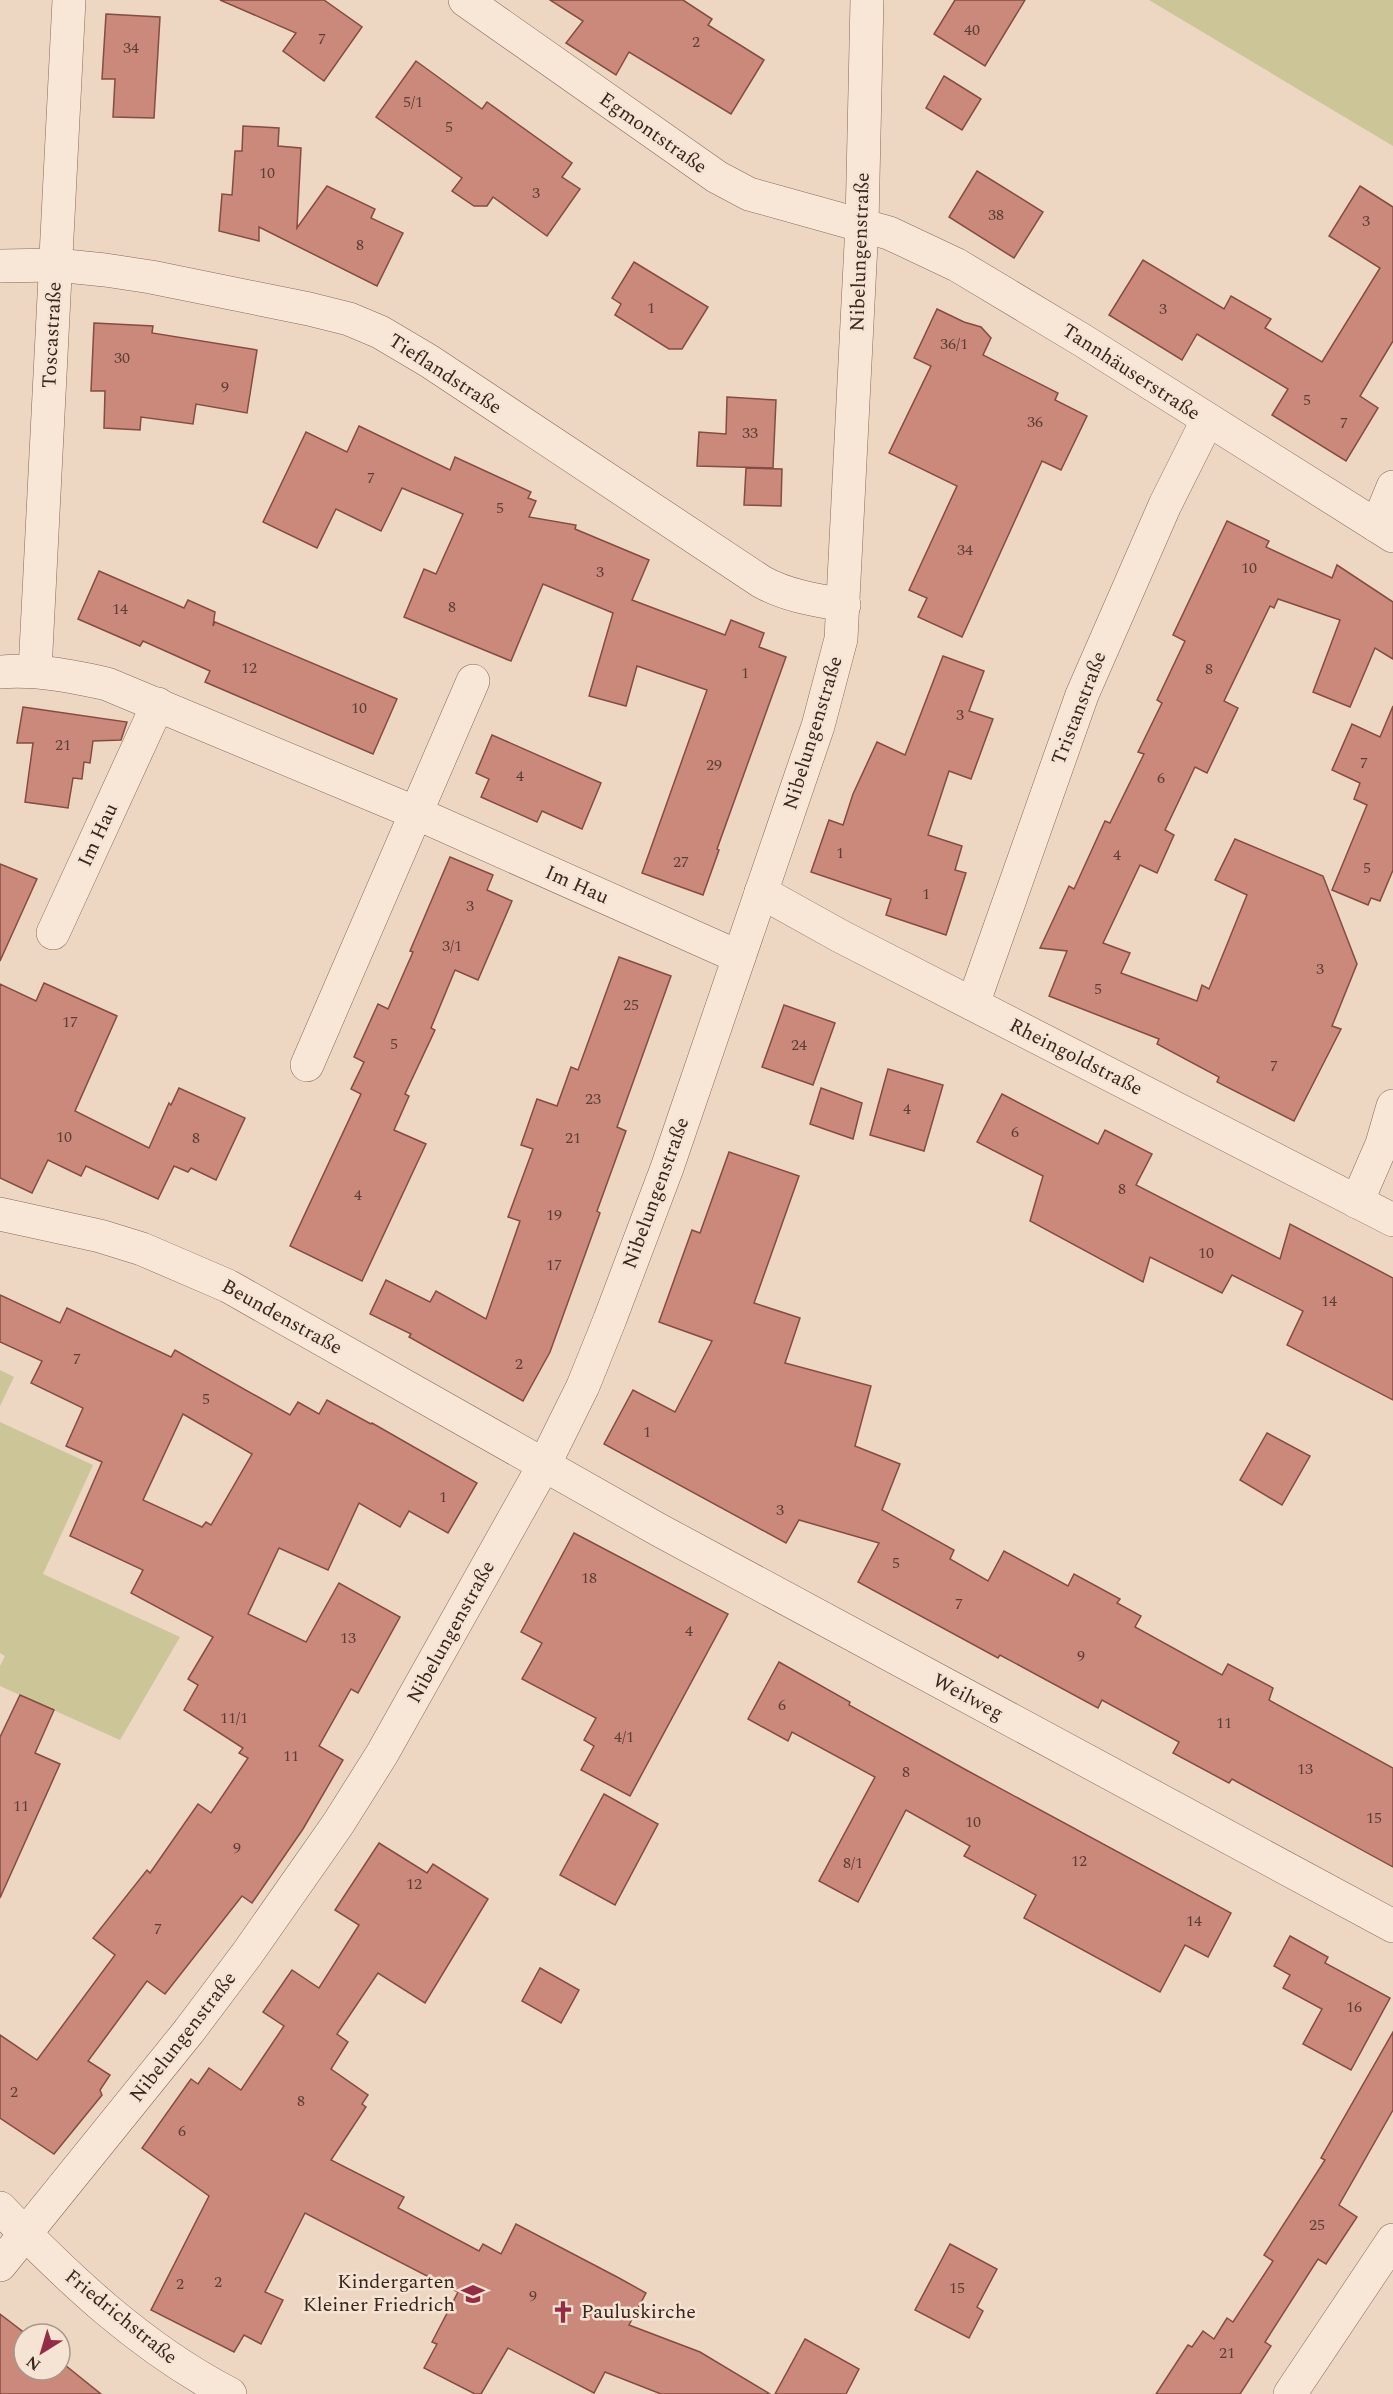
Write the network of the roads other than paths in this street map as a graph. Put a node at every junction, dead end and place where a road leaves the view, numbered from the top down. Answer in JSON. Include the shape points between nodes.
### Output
{"nodes":[{"id":1,"x":69,"y":0,"type":"edge"},
{"id":2,"x":465,"y":0,"type":"edge"},
{"id":3,"x":867,"y":0,"type":"edge"},
{"id":4,"x":862,"y":224,"type":"junction"},
{"id":5,"x":0,"y":266,"type":"edge"},
{"id":6,"x":56,"y":266,"type":"junction"},
{"id":7,"x":1207,"y":421,"type":"junction"},
{"id":8,"x":1393,"y":487,"type":"edge"},
{"id":9,"x":1385,"y":531,"type":"edge"},
{"id":10,"x":844,"y":605,"type":"junction"},
{"id":11,"x":35,"y":671,"type":"junction"},
{"id":12,"x":0,"y":672,"type":"edge"},
{"id":13,"x":473,"y":681,"type":"dead end"},
{"id":14,"x":158,"y":704,"type":"junction"},
{"id":15,"x":416,"y":813,"type":"junction"},
{"id":16,"x":761,"y":892,"type":"junction"},
{"id":17,"x":53,"y":933,"type":"dead end"},
{"id":18,"x":739,"y":957,"type":"junction"},
{"id":19,"x":973,"y":1004,"type":"junction"},
{"id":20,"x":307,"y":1065,"type":"dead end"},
{"id":21,"x":1393,"y":1106,"type":"edge"},
{"id":22,"x":1357,"y":1202,"type":"junction"},
{"id":23,"x":0,"y":1214,"type":"edge"},
{"id":24,"x":1393,"y":1220,"type":"edge"},
{"id":25,"x":544,"y":1465,"type":"junction"},
{"id":26,"x":1393,"y":1926,"type":"edge"},
{"id":27,"x":15,"y":2223,"type":"edge"},
{"id":28,"x":1393,"y":2240,"type":"edge"},
{"id":29,"x":0,"y":2265,"type":"edge"},
{"id":30,"x":230,"y":2394,"type":"edge"},
{"id":31,"x":1290,"y":2394,"type":"edge"}],
"edges":[{"from":1,"to":6,"type":"street","name":"Toscastraße"},
{"from":2,"to":4,"type":"street","name":"Egmontstraße","via":[[717,177],[749,194]]},
{"from":3,"to":4,"type":"street","name":"Nibelungenstraße"},
{"from":4,"to":7,"type":"street","name":"Tannhäuserstraße","via":[[957,265]]},
{"from":4,"to":10,"type":"street","name":"Nibelungenstraße"},
{"from":5,"to":6,"type":"street","name":"Tieflandstraße"},
{"from":6,"to":10,"type":"street","name":"Tieflandstraße","via":[[151,277],[309,309],[380,332],[762,582],[797,596]]},
{"from":6,"to":11,"type":"street","name":"Toscastraße"},
{"from":7,"to":9,"type":"street","name":"Tannhäuserstraße"},
{"from":7,"to":19,"type":"street","name":"Tristanstraße","via":[[1155,526],[1082,695]]},
{"from":8,"to":9,"type":"street"},
{"from":10,"to":16,"type":"street","name":"Nibelungenstraße","via":[[835,667],[818,726]]},
{"from":11,"to":12,"type":"street","name":"Im Hau"},
{"from":11,"to":14,"type":"street","name":"Im Hau","via":[[107,684]]},
{"from":13,"to":15,"type":"street"},
{"from":14,"to":15,"type":"street","name":"Im Hau"},
{"from":14,"to":17,"type":"street","name":"Im Hau"},
{"from":15,"to":18,"type":"street","name":"Im Hau"},
{"from":15,"to":20,"type":"street"},
{"from":16,"to":18,"type":"street","name":"Nibelungenstraße"},
{"from":16,"to":19,"type":"street","name":"Rheingoldstraße"},
{"from":18,"to":25,"type":"street","name":"Nibelungenstraße","via":[[610,1318],[583,1386]]},
{"from":19,"to":22,"type":"street","name":"Rheingoldstraße"},
{"from":21,"to":22,"type":"street","via":[[1382,1144]]},
{"from":22,"to":24,"type":"street","name":"Rheingoldstraße"},
{"from":23,"to":25,"type":"street","name":"Beundenstraße","via":[[100,1236],[188,1268],[272,1309]]},
{"from":25,"to":26,"type":"street","name":"Weilweg"},
{"from":25,"to":27,"type":"street","name":"Nibelungenstraße","via":[[382,1754],[267,1926],[182,2040]]},
{"from":27,"to":29,"type":"street","name":"Nibelungenstraße"},
{"from":27,"to":30,"type":"street","name":"Friedrichstraße","via":[[116,2318],[175,2364]]},
{"from":28,"to":31,"type":"street"}]}
